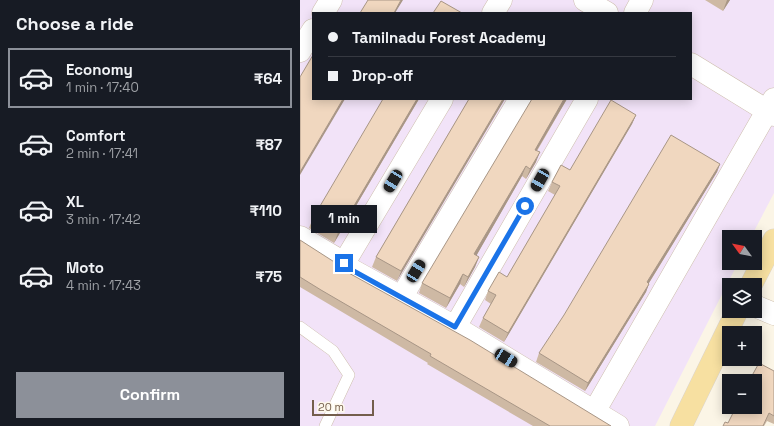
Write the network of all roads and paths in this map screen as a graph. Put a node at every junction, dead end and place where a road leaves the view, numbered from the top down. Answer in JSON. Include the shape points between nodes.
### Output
{"nodes":[{"id":1,"x":331,"y":0,"type":"edge"},
{"id":2,"x":501,"y":0,"type":"edge"},
{"id":3,"x":585,"y":0,"type":"edge"},
{"id":4,"x":642,"y":0,"type":"edge"},
{"id":5,"x":324,"y":12,"type":"edge"},
{"id":6,"x":494,"y":12,"type":"edge"},
{"id":7,"x":605,"y":12,"type":"edge"},
{"id":8,"x":636,"y":12,"type":"edge"},
{"id":9,"x":312,"y":32,"type":"edge"},
{"id":10,"x":300,"y":51,"type":"edge"},
{"id":11,"x":692,"y":65,"type":"edge"},
{"id":12,"x":441,"y":100,"type":"edge"},
{"id":13,"x":519,"y":100,"type":"edge"},
{"id":14,"x":586,"y":100,"type":"edge"},
{"id":15,"x":772,"y":108,"type":"edge"},
{"id":16,"x":300,"y":237,"type":"edge"},
{"id":17,"x":774,"y":240,"type":"edge"},
{"id":18,"x":344,"y":263,"type":"junction"},
{"id":19,"x":755,"y":278,"type":"edge"},
{"id":20,"x":401,"y":298,"type":"junction"},
{"id":21,"x":762,"y":309,"type":"edge"},
{"id":22,"x":774,"y":314,"type":"edge"},
{"id":23,"x":734,"y":318,"type":"edge"},
{"id":24,"x":300,"y":327,"type":"edge"},
{"id":25,"x":455,"y":327,"type":"junction"},
{"id":26,"x":594,"y":412,"type":"junction"},
{"id":27,"x":325,"y":426,"type":"edge"},
{"id":28,"x":618,"y":426,"type":"edge"},
{"id":29,"x":680,"y":426,"type":"edge"}],
"edges":[{"from":1,"to":5,"type":"street"},
{"from":2,"to":6,"type":"street"},
{"from":3,"to":7,"type":"street"},
{"from":4,"to":8,"type":"street"},
{"from":9,"to":10,"type":"street"},
{"from":11,"to":15,"type":"street"},
{"from":12,"to":18,"type":"street"},
{"from":13,"to":20,"type":"street"},
{"from":14,"to":25,"type":"street"},
{"from":15,"to":26,"type":"street"},
{"from":16,"to":18,"type":"street"},
{"from":17,"to":19,"type":"main road"},
{"from":18,"to":20,"type":"street"},
{"from":20,"to":25,"type":"street"},
{"from":21,"to":22,"type":"street"},
{"from":23,"to":29,"type":"main road"},
{"from":24,"to":27,"type":"lane","via":[[333,351],[349,375]]},
{"from":25,"to":26,"type":"street"},
{"from":26,"to":28,"type":"street"}]}
